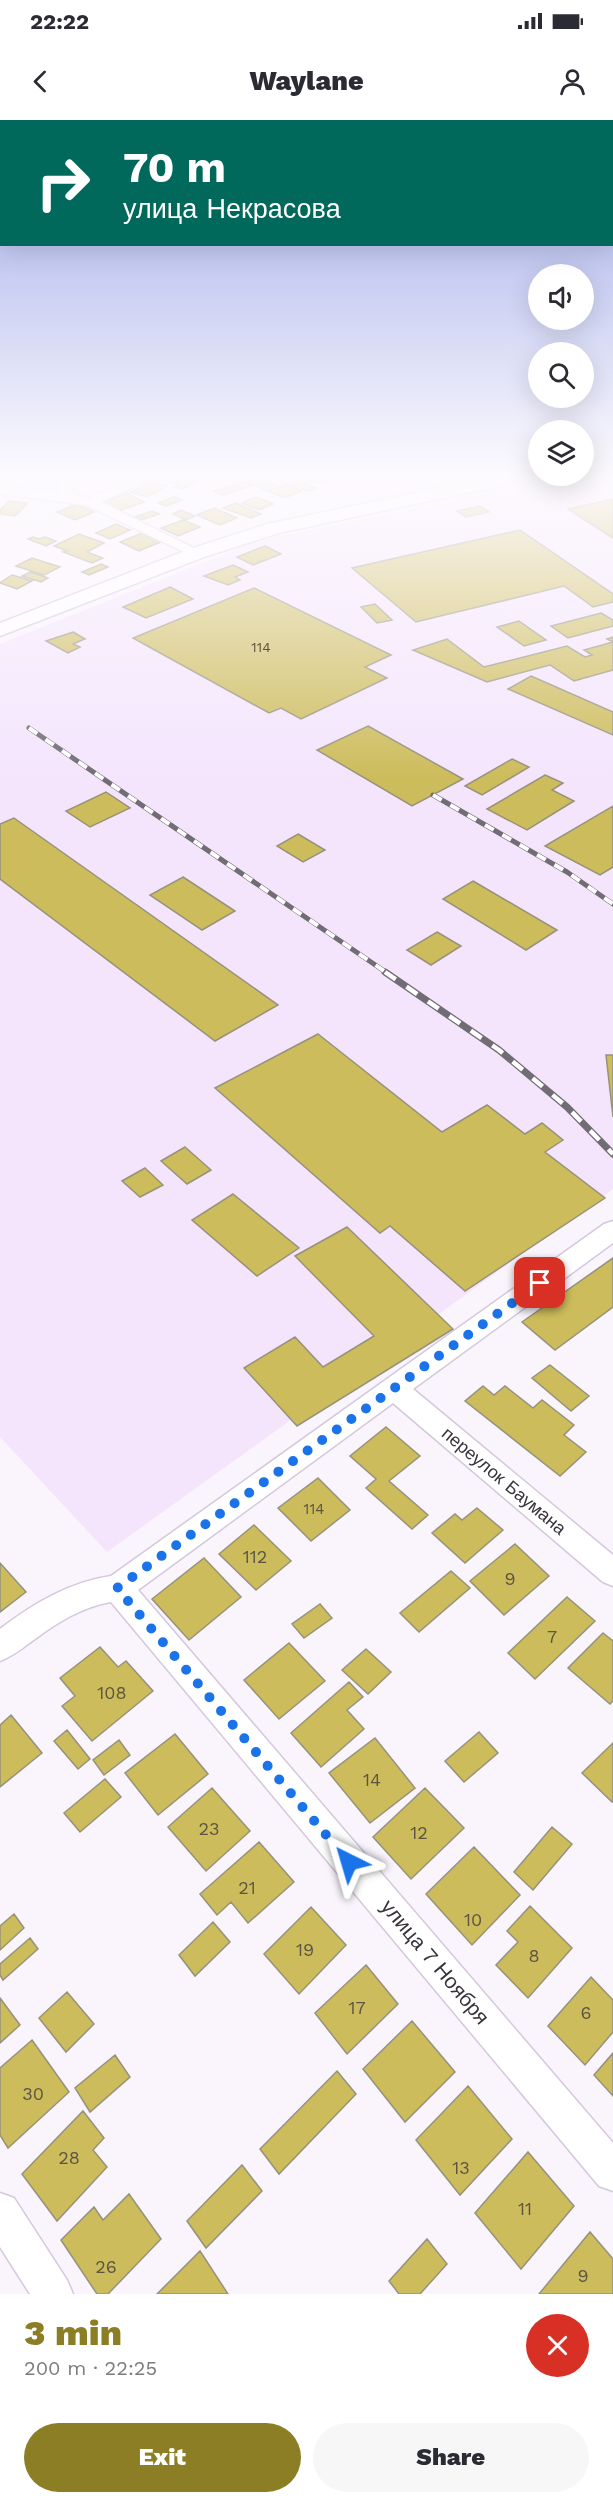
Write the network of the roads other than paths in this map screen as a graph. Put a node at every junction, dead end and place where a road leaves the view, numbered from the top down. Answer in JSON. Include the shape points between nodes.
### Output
{"nodes":[{"id":1,"x":138,"y":575,"type":"edge"},
{"id":2,"x":0,"y":630,"type":"edge"},
{"id":3,"x":613,"y":1230,"type":"edge"},
{"id":4,"x":395,"y":1389,"type":"junction"},
{"id":5,"x":613,"y":1574,"type":"edge"},
{"id":6,"x":117,"y":1588,"type":"junction"},
{"id":7,"x":0,"y":1647,"type":"edge"},
{"id":8,"x":613,"y":2172,"type":"edge"},
{"id":9,"x":0,"y":2212,"type":"edge"},
{"id":10,"x":53,"y":2294,"type":"edge"}],
"edges":[{"from":1,"to":2,"type":"main road"},
{"from":3,"to":4,"type":"street"},
{"from":4,"to":5,"type":"street","name":"переулок Баумана"},
{"from":4,"to":6,"type":"street"},
{"from":6,"to":7,"type":"street","via":[[100,1589],[66,1601]]},
{"from":6,"to":8,"type":"street","name":"улица 7 Ноября"},
{"from":9,"to":10,"type":"street"}]}
